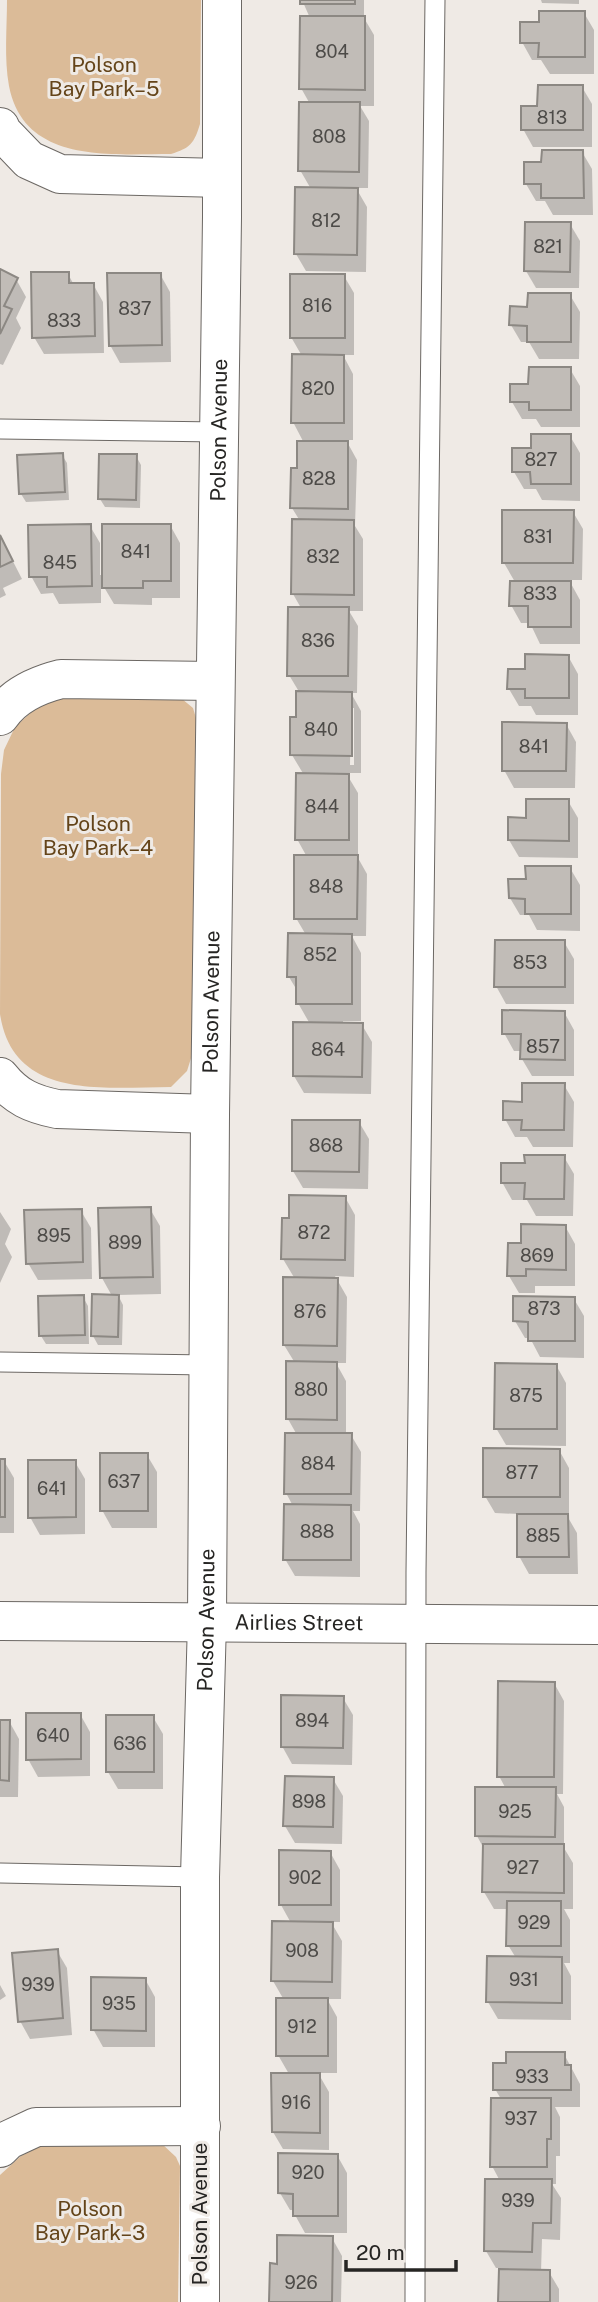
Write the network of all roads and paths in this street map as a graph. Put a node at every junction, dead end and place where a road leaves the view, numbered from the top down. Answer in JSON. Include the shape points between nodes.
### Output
{"nodes":[{"id":1,"x":222,"y":0,"type":"edge"},
{"id":2,"x":435,"y":0,"type":"edge"},
{"id":3,"x":0,"y":127,"type":"edge"},
{"id":4,"x":222,"y":178,"type":"junction"},
{"id":5,"x":0,"y":429,"type":"edge"},
{"id":6,"x":219,"y":432,"type":"junction"},
{"id":7,"x":214,"y":681,"type":"junction"},
{"id":8,"x":0,"y":716,"type":"edge"},
{"id":9,"x":0,"y":1077,"type":"edge"},
{"id":10,"x":210,"y":1114,"type":"junction"},
{"id":11,"x":0,"y":1362,"type":"edge"},
{"id":12,"x":209,"y":1365,"type":"junction"},
{"id":13,"x":0,"y":1621,"type":"edge"},
{"id":14,"x":207,"y":1622,"type":"junction"},
{"id":15,"x":415,"y":1623,"type":"junction"},
{"id":16,"x":598,"y":1625,"type":"edge"},
{"id":17,"x":0,"y":1873,"type":"edge"},
{"id":18,"x":200,"y":1877,"type":"junction"},
{"id":19,"x":201,"y":2126,"type":"junction"},
{"id":20,"x":0,"y":2148,"type":"edge"},
{"id":21,"x":200,"y":2302,"type":"edge"},
{"id":22,"x":415,"y":2302,"type":"edge"}],
"edges":[{"from":1,"to":4,"type":"street","name":"Polson Avenue"},
{"from":2,"to":15,"type":"lane"},
{"from":3,"to":4,"type":"street","via":[[29,160],[60,174]]},
{"from":4,"to":6,"type":"street","name":"Polson Avenue"},
{"from":5,"to":6,"type":"lane"},
{"from":6,"to":7,"type":"street","name":"Polson Avenue"},
{"from":7,"to":8,"type":"street","via":[[61,679],[28,691]]},
{"from":7,"to":10,"type":"street","name":"Polson Avenue"},
{"from":9,"to":10,"type":"street","via":[[21,1098],[57,1109]]},
{"from":10,"to":12,"type":"street","name":"Polson Avenue"},
{"from":11,"to":12,"type":"lane"},
{"from":12,"to":14,"type":"street","name":"Polson Avenue"},
{"from":13,"to":14,"type":"street","name":"Airlies Street"},
{"from":14,"to":15,"type":"street","name":"Airlies Street"},
{"from":14,"to":18,"type":"street","name":"Polson Avenue"},
{"from":15,"to":16,"type":"street","name":"Airlies Street"},
{"from":15,"to":22,"type":"lane"},
{"from":17,"to":18,"type":"lane"},
{"from":18,"to":19,"type":"street","name":"Polson Avenue"},
{"from":19,"to":20,"type":"street","name":"Polson Avenue","via":[[36,2127]]},
{"from":19,"to":21,"type":"street","name":"Polson Avenue"}]}
